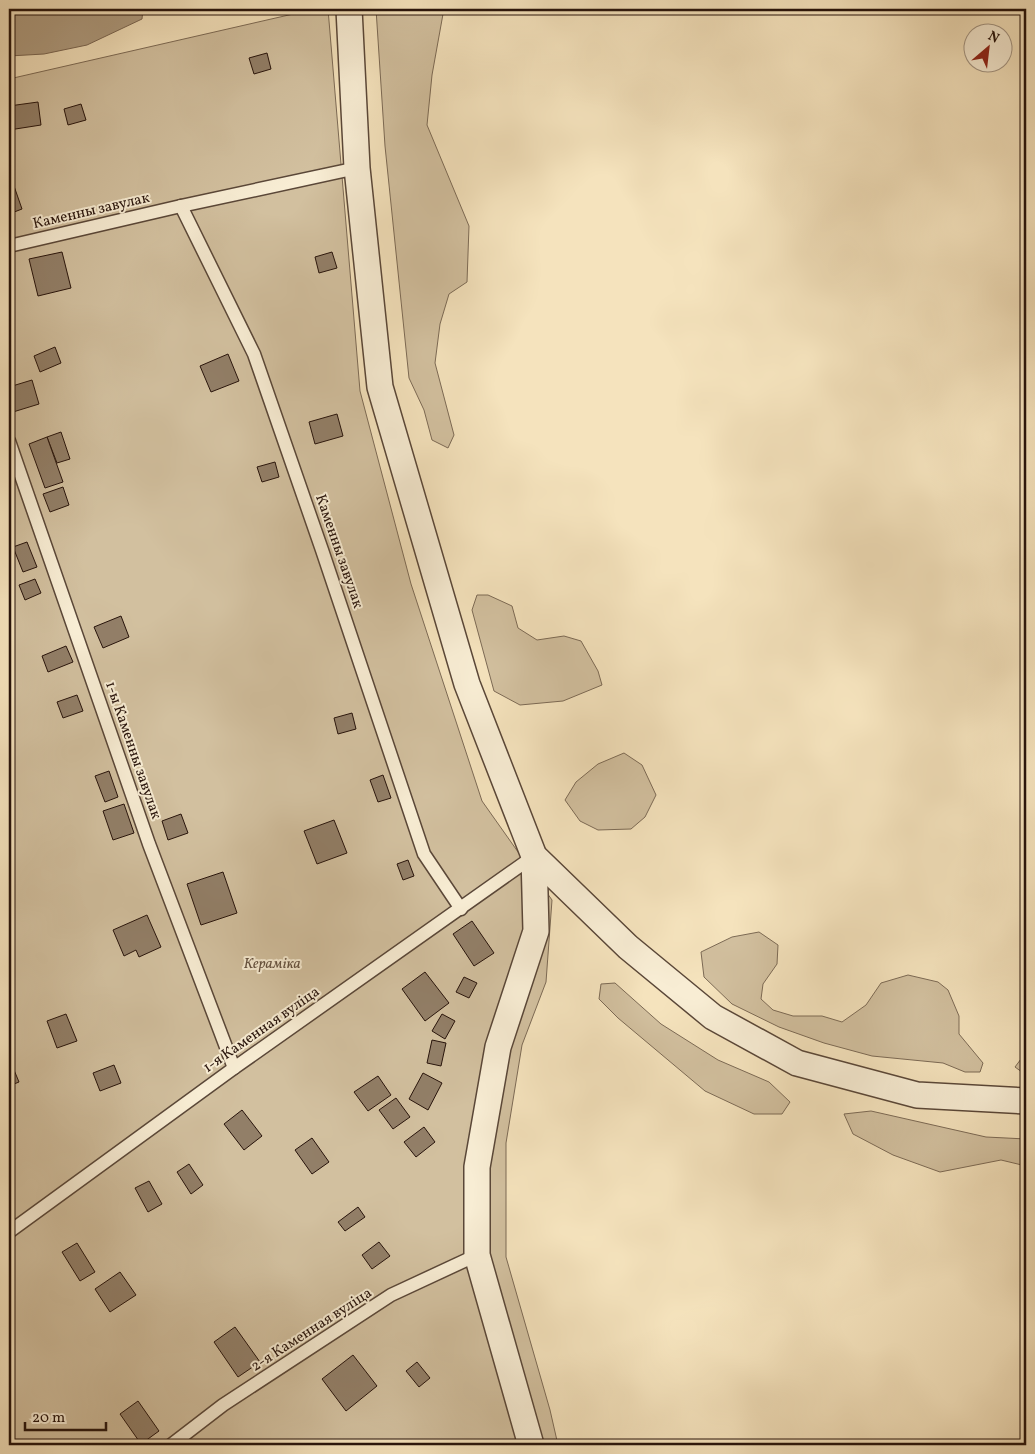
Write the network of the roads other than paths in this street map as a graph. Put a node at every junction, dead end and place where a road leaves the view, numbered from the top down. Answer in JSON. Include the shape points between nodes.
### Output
{"nodes":[{"id":1,"x":349,"y":9,"type":"edge"},
{"id":2,"x":358,"y":168,"type":"junction"},
{"id":3,"x":181,"y":206,"type":"junction"},
{"id":4,"x":9,"y":246,"type":"edge"},
{"id":5,"x":9,"y":441,"type":"edge"},
{"id":6,"x":534,"y":856,"type":"junction"},
{"id":7,"x":461,"y":908,"type":"junction"},
{"id":8,"x":234,"y":1068,"type":"junction"},
{"id":9,"x":1026,"y":1101,"type":"edge"},
{"id":10,"x":9,"y":1232,"type":"edge"},
{"id":11,"x":477,"y":1255,"type":"junction"},
{"id":12,"x":172,"y":1445,"type":"edge"},
{"id":13,"x":531,"y":1445,"type":"edge"}],
"edges":[{"from":1,"to":2,"type":"street"},
{"from":2,"to":3,"type":"lane","name":"Каменны завулак"},
{"from":2,"to":6,"type":"street","via":[[380,387],[467,684]]},
{"from":3,"to":4,"type":"lane","name":"Каменны завулак"},
{"from":3,"to":7,"type":"lane","name":"Каменны завулак","via":[[254,354],[424,854]]},
{"from":5,"to":8,"type":"lane","name":"1-ы Каменны завулак","via":[[149,844]]},
{"from":6,"to":7,"type":"lane","name":"1-я Каменная вуліца"},
{"from":6,"to":9,"type":"street","via":[[628,947],[713,1017],[797,1063],[917,1095]]},
{"from":6,"to":11,"type":"street","via":[[536,931],[498,1047],[477,1167]]},
{"from":7,"to":8,"type":"lane","name":"1-я Каменная вуліца"},
{"from":8,"to":10,"type":"lane","name":"1-я Каменная вуліца"},
{"from":11,"to":12,"type":"lane","name":"2-я Каменная вуліца","via":[[391,1295],[223,1405]]},
{"from":11,"to":13,"type":"street"}]}
